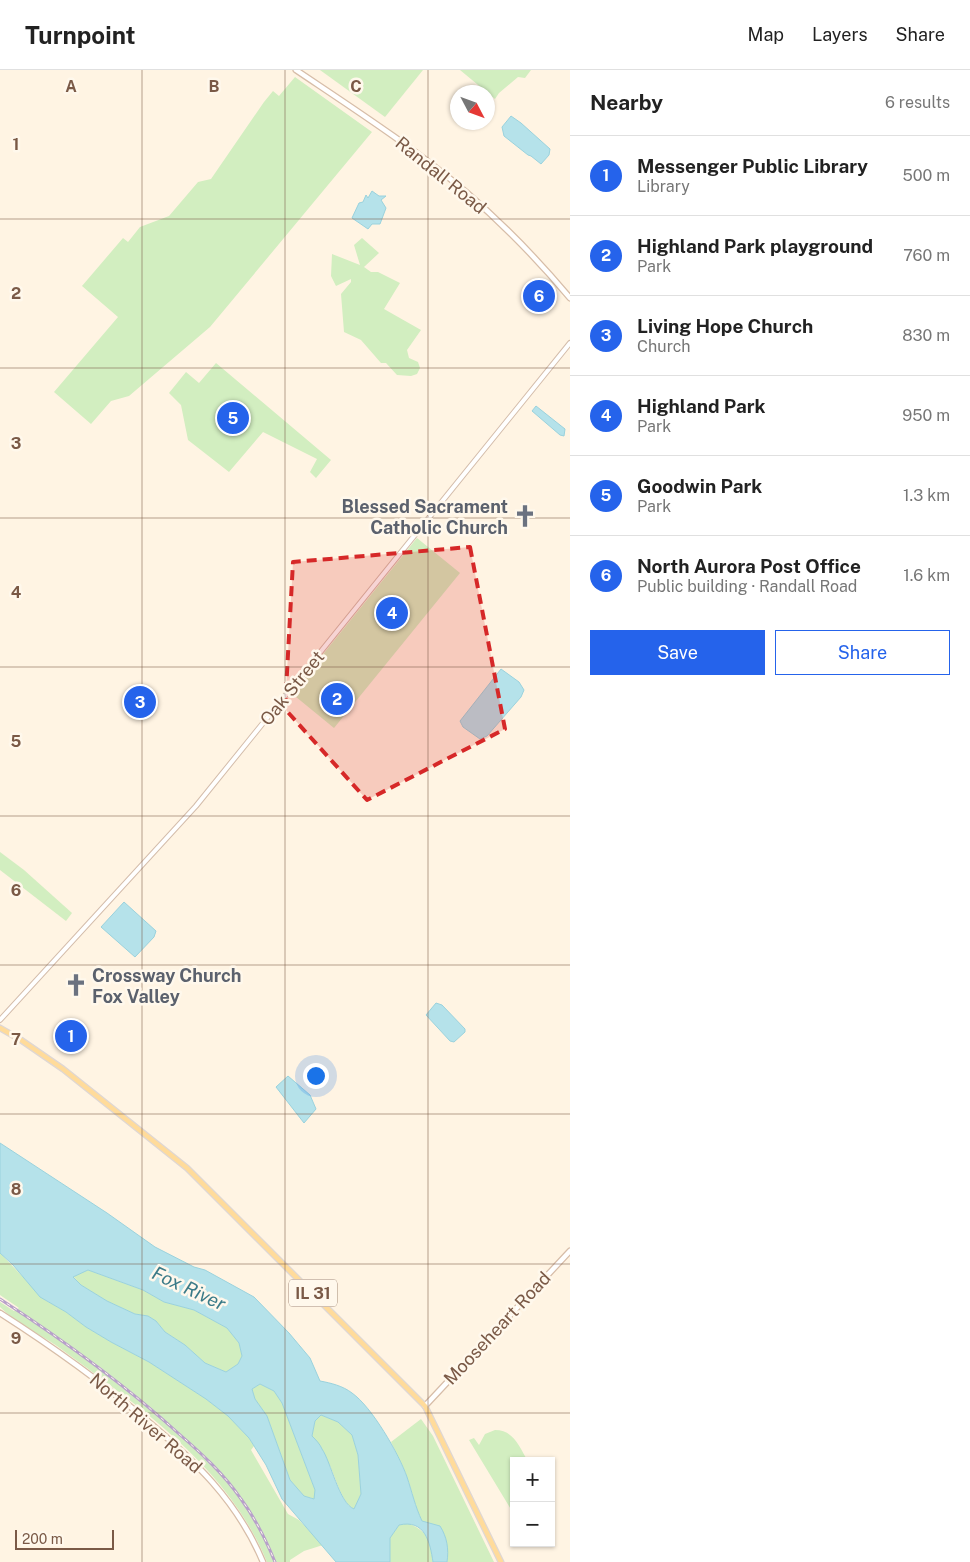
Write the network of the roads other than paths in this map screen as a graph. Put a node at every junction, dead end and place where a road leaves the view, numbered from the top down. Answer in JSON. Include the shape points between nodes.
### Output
{"nodes":[{"id":1,"x":296,"y":70,"type":"edge"},
{"id":2,"x":570,"y":298,"type":"edge"},
{"id":3,"x":570,"y":343,"type":"edge"},
{"id":4,"x":0,"y":1020,"type":"edge"},
{"id":5,"x":0,"y":1028,"type":"edge"},
{"id":6,"x":570,"y":1251,"type":"edge"},
{"id":7,"x":0,"y":1312,"type":"edge"},
{"id":8,"x":425,"y":1406,"type":"junction"},
{"id":9,"x":263,"y":1562,"type":"edge"},
{"id":10,"x":501,"y":1562,"type":"edge"}],
"edges":[{"from":1,"to":2,"type":"main road","name":"Randall Road","via":[[405,145],[466,193],[512,235]]},
{"from":3,"to":4,"type":"street","name":"Oak Street","via":[[196,806]]},
{"from":5,"to":8,"type":"main road","number":"IL 31","via":[[57,1064],[187,1168]]},
{"from":6,"to":8,"type":"main road","name":"Mooseheart Road"},
{"from":7,"to":9,"type":"main road","name":"North River Road","via":[[100,1382],[193,1461],[237,1511]]},
{"from":8,"to":10,"type":"main road","number":"IL 31"}]}
